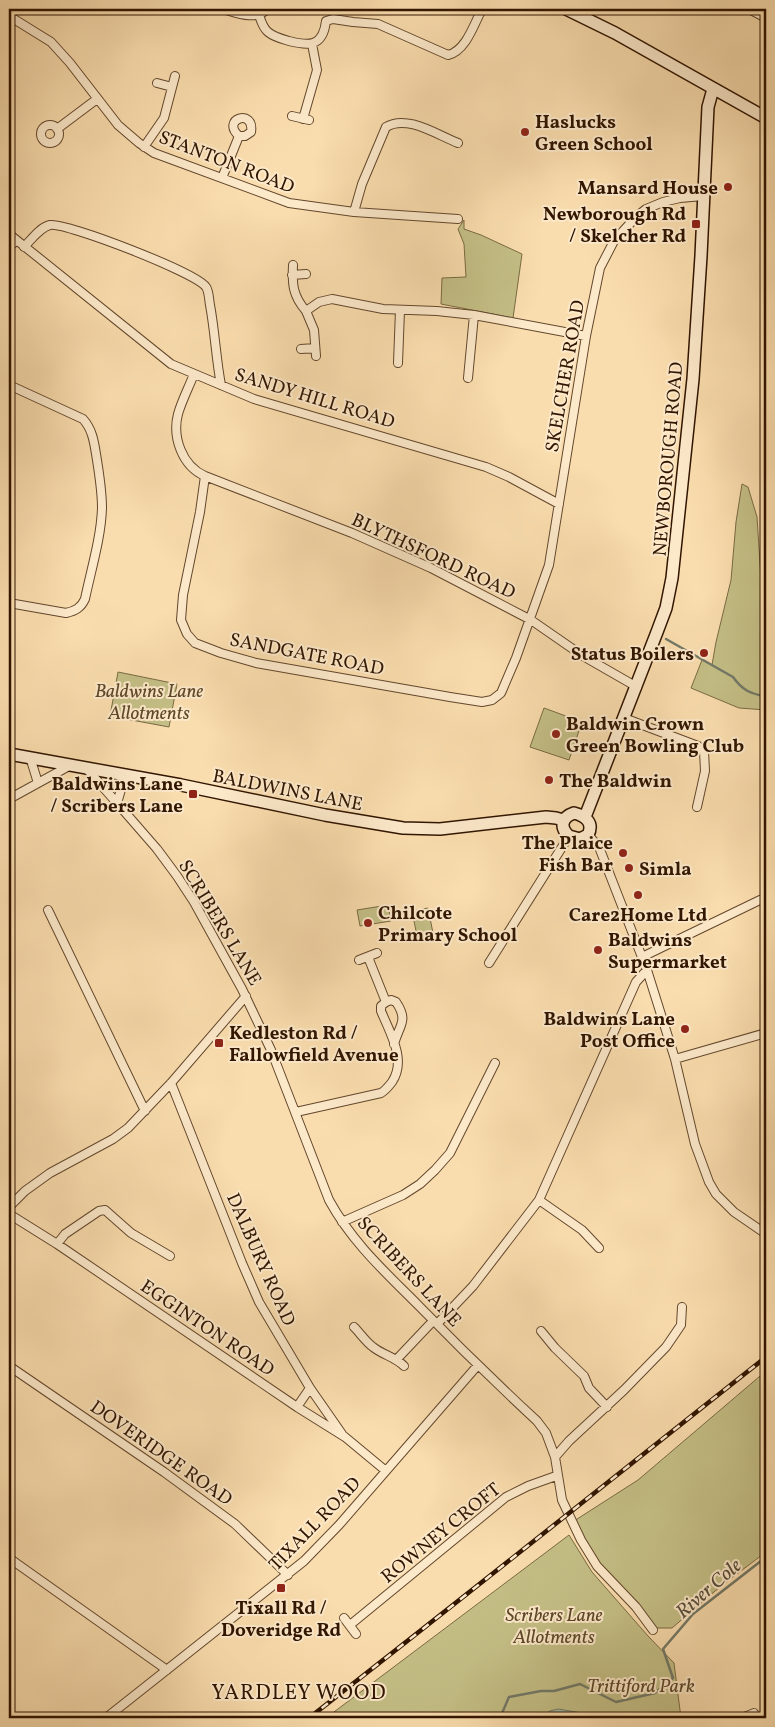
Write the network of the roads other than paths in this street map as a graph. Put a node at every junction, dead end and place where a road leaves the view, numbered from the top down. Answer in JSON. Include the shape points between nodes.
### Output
{"nodes":[{"id":1,"x":224,"y":9,"type":"edge"},
{"id":2,"x":267,"y":9,"type":"edge"},
{"id":3,"x":482,"y":9,"type":"edge"},
{"id":4,"x":566,"y":9,"type":"edge"},
{"id":5,"x":749,"y":9,"type":"edge"},
{"id":6,"x":259,"y":15,"type":"junction"},
{"id":7,"x":9,"y":16,"type":"edge"},
{"id":8,"x":766,"y":18,"type":"edge"},
{"id":9,"x":312,"y":44,"type":"junction"},
{"id":10,"x":175,"y":76,"type":"dead end"},
{"id":11,"x":157,"y":83,"type":"dead end"},
{"id":12,"x":172,"y":87,"type":"junction"},
{"id":13,"x":713,"y":89,"type":"junction"},
{"id":14,"x":96,"y":99,"type":"junction"},
{"id":15,"x":292,"y":116,"type":"dead end"},
{"id":16,"x":766,"y":118,"type":"edge"},
{"id":17,"x":57,"y":129,"type":"dead end"},
{"id":18,"x":239,"y":136,"type":"dead end"},
{"id":19,"x":458,"y":143,"type":"dead end"},
{"id":20,"x":144,"y":147,"type":"junction"},
{"id":21,"x":222,"y":178,"type":"junction"},
{"id":22,"x":703,"y":196,"type":"junction"},
{"id":23,"x":354,"y":212,"type":"junction"},
{"id":24,"x":458,"y":218,"type":"dead end"},
{"id":25,"x":9,"y":234,"type":"edge"},
{"id":26,"x":16,"y":240,"type":"junction"},
{"id":27,"x":24,"y":247,"type":"junction"},
{"id":28,"x":9,"y":248,"type":"edge"},
{"id":29,"x":293,"y":266,"type":"dead end"},
{"id":30,"x":306,"y":274,"type":"dead end"},
{"id":31,"x":292,"y":275,"type":"junction"},
{"id":32,"x":400,"y":310,"type":"junction"},
{"id":33,"x":306,"y":311,"type":"junction"},
{"id":34,"x":474,"y":315,"type":"junction"},
{"id":35,"x":586,"y":336,"type":"junction"},
{"id":36,"x":301,"y":349,"type":"dead end"},
{"id":37,"x":398,"y":363,"type":"dead end"},
{"id":38,"x":194,"y":374,"type":"junction"},
{"id":39,"x":468,"y":378,"type":"dead end"},
{"id":40,"x":221,"y":385,"type":"junction"},
{"id":41,"x":9,"y":386,"type":"edge"},
{"id":42,"x":205,"y":476,"type":"junction"},
{"id":43,"x":559,"y":504,"type":"junction"},
{"id":44,"x":9,"y":603,"type":"edge"},
{"id":45,"x":531,"y":620,"type":"junction"},
{"id":46,"x":637,"y":686,"type":"junction"},
{"id":47,"x":624,"y":718,"type":"junction"},
{"id":48,"x":9,"y":754,"type":"edge"},
{"id":49,"x":30,"y":758,"type":"junction"},
{"id":50,"x":69,"y":766,"type":"junction"},
{"id":51,"x":86,"y":768,"type":"junction"},
{"id":52,"x":125,"y":776,"type":"junction"},
{"id":53,"x":38,"y":783,"type":"junction"},
{"id":54,"x":9,"y":799,"type":"edge"},
{"id":55,"x":117,"y":803,"type":"junction"},
{"id":56,"x":698,"y":807,"type":"dead end"},
{"id":57,"x":585,"y":817,"type":"junction"},
{"id":58,"x":563,"y":820,"type":"junction"},
{"id":59,"x":588,"y":835,"type":"junction"},
{"id":60,"x":569,"y":836,"type":"junction"},
{"id":61,"x":764,"y":898,"type":"edge"},
{"id":62,"x":48,"y":910,"type":"dead end"},
{"id":63,"x":377,"y":953,"type":"dead end"},
{"id":64,"x":642,"y":957,"type":"junction"},
{"id":65,"x":368,"y":958,"type":"junction"},
{"id":66,"x":359,"y":960,"type":"dead end"},
{"id":67,"x":489,"y":963,"type":"dead end"},
{"id":68,"x":647,"y":970,"type":"junction"},
{"id":69,"x":246,"y":996,"type":"junction"},
{"id":70,"x":386,"y":1002,"type":"junction"},
{"id":71,"x":766,"y":1033,"type":"edge"},
{"id":72,"x":394,"y":1044,"type":"junction"},
{"id":73,"x":675,"y":1060,"type":"junction"},
{"id":74,"x":495,"y":1063,"type":"dead end"},
{"id":75,"x":171,"y":1083,"type":"junction"},
{"id":76,"x":145,"y":1111,"type":"junction"},
{"id":77,"x":296,"y":1112,"type":"junction"},
{"id":78,"x":539,"y":1200,"type":"junction"},
{"id":79,"x":9,"y":1207,"type":"edge"},
{"id":80,"x":9,"y":1214,"type":"edge"},
{"id":81,"x":342,"y":1222,"type":"junction"},
{"id":82,"x":766,"y":1234,"type":"edge"},
{"id":83,"x":57,"y":1244,"type":"junction"},
{"id":84,"x":599,"y":1248,"type":"dead end"},
{"id":85,"x":170,"y":1256,"type":"dead end"},
{"id":86,"x":682,"y":1307,"type":"dead end"},
{"id":87,"x":435,"y":1323,"type":"junction"},
{"id":88,"x":354,"y":1327,"type":"dead end"},
{"id":89,"x":541,"y":1331,"type":"dead end"},
{"id":90,"x":397,"y":1360,"type":"junction"},
{"id":91,"x":478,"y":1365,"type":"junction"},
{"id":92,"x":9,"y":1366,"type":"edge"},
{"id":93,"x":404,"y":1366,"type":"dead end"},
{"id":94,"x":310,"y":1388,"type":"junction"},
{"id":95,"x":607,"y":1406,"type":"junction"},
{"id":96,"x":297,"y":1407,"type":"junction"},
{"id":97,"x":345,"y":1437,"type":"junction"},
{"id":98,"x":555,"y":1458,"type":"junction"},
{"id":99,"x":386,"y":1471,"type":"junction"},
{"id":100,"x":556,"y":1476,"type":"junction"},
{"id":101,"x":9,"y":1558,"type":"edge"},
{"id":102,"x":288,"y":1575,"type":"junction"},
{"id":103,"x":344,"y":1618,"type":"dead end"},
{"id":104,"x":350,"y":1625,"type":"junction"},
{"id":105,"x":653,"y":1630,"type":"dead end"},
{"id":106,"x":356,"y":1634,"type":"dead end"},
{"id":107,"x":167,"y":1670,"type":"junction"},
{"id":108,"x":754,"y":1713,"type":"dead end"},
{"id":109,"x":106,"y":1718,"type":"edge"},
{"id":110,"x":742,"y":1718,"type":"edge"}],
"edges":[{"from":1,"to":6,"type":"street"},
{"from":2,"to":6,"type":"street"},
{"from":3,"to":9,"type":"street","via":[[461,49],[448,55],[378,24],[333,19],[326,21],[322,34]]},
{"from":4,"to":13,"type":"street"},
{"from":5,"to":8,"type":"street"},
{"from":6,"to":9,"type":"street","via":[[267,31],[277,38]]},
{"from":7,"to":14,"type":"street","name":"STANTON ROAD","via":[[51,42],[70,62]]},
{"from":9,"to":15,"type":"street","via":[[317,70],[306,120]]},
{"from":10,"to":12,"type":"street"},
{"from":11,"to":12,"type":"street"},
{"from":12,"to":20,"type":"street","via":[[164,118]]},
{"from":13,"to":16,"type":"street"},
{"from":13,"to":22,"type":"street","name":"NEWBOROUGH ROAD","via":[[708,107]]},
{"from":14,"to":17,"type":"street"},
{"from":14,"to":20,"type":"street","name":"STANTON ROAD","via":[[118,125]]},
{"from":18,"to":21,"type":"street"},
{"from":19,"to":23,"type":"street","via":[[409,123],[394,123],[386,127]]},
{"from":20,"to":21,"type":"street","name":"STANTON ROAD"},
{"from":21,"to":23,"type":"street","name":"STANTON ROAD","via":[[289,203]]},
{"from":22,"to":35,"type":"street","name":"SKELCHER ROAD","via":[[672,200],[646,209],[614,241],[600,268]]},
{"from":22,"to":46,"type":"street","name":"NEWBOROUGH ROAD","via":[[693,370],[676,556],[666,608]]},
{"from":23,"to":24,"type":"street","name":"STANTON ROAD"},
{"from":25,"to":26,"type":"street","name":"SANDY HILL ROAD"},
{"from":26,"to":27,"type":"street","name":"SANDY HILL ROAD"},
{"from":26,"to":28,"type":"street"},
{"from":27,"to":38,"type":"street","name":"SANDY HILL ROAD","via":[[171,364]]},
{"from":27,"to":40,"type":"street","via":[[48,225],[56,225],[94,236],[172,267],[202,283],[207,288]]},
{"from":29,"to":31,"type":"street"},
{"from":30,"to":31,"type":"street"},
{"from":31,"to":33,"type":"street","via":[[297,300]]},
{"from":32,"to":33,"type":"street","via":[[332,299],[319,302]]},
{"from":32,"to":34,"type":"street"},
{"from":32,"to":37,"type":"street"},
{"from":33,"to":36,"type":"street","via":[[314,330],[315,352]]},
{"from":34,"to":35,"type":"street"},
{"from":34,"to":39,"type":"street"},
{"from":35,"to":43,"type":"street","name":"SKELCHER ROAD"},
{"from":38,"to":40,"type":"street","name":"SANDY HILL ROAD"},
{"from":38,"to":42,"type":"street","via":[[178,414],[176,436],[185,459],[198,474]]},
{"from":40,"to":43,"type":"street","name":"SANDY HILL ROAD","via":[[254,399],[486,467]]},
{"from":41,"to":44,"type":"street","via":[[83,419],[88,425],[101,481],[102,510],[82,605],[66,612]]},
{"from":42,"to":45,"type":"street","name":"BLYTHSFORD ROAD","via":[[387,548]]},
{"from":42,"to":45,"type":"street","name":"SANDGATE ROAD","via":[[181,620],[195,643],[264,665],[488,701],[501,693]]},
{"from":43,"to":45,"type":"street","name":"SKELCHER ROAD","via":[[549,565]]},
{"from":45,"to":46,"type":"street","name":"BLYTHSFORD ROAD","via":[[584,656]]},
{"from":46,"to":47,"type":"street","name":"NEWBOROUGH ROAD"},
{"from":47,"to":56,"type":"street","via":[[704,751],[705,771]]},
{"from":47,"to":57,"type":"street","name":"NEWBOROUGH ROAD"},
{"from":48,"to":49,"type":"street","name":"BALDWINS LANE"},
{"from":49,"to":50,"type":"street","name":"BALDWINS LANE"},
{"from":49,"to":53,"type":"street"},
{"from":50,"to":51,"type":"street","name":"BALDWINS LANE"},
{"from":50,"to":53,"type":"street"},
{"from":51,"to":52,"type":"street","name":"BALDWINS LANE"},
{"from":51,"to":55,"type":"street","name":"SCRIBERS LANE"},
{"from":52,"to":55,"type":"street"},
{"from":52,"to":58,"type":"street","name":"BALDWINS LANE","via":[[404,828],[440,829],[546,817]]},
{"from":53,"to":54,"type":"street"},
{"from":55,"to":69,"type":"street","name":"SCRIBERS LANE","via":[[177,876]]},
{"from":57,"to":58,"type":"street","via":[[574,813]]},
{"from":57,"to":59,"type":"street","via":[[590,824]]},
{"from":58,"to":60,"type":"street","via":[[563,828]]},
{"from":59,"to":60,"type":"street","via":[[578,840]]},
{"from":59,"to":64,"type":"street","via":[[599,847]]},
{"from":60,"to":67,"type":"street"},
{"from":61,"to":64,"type":"street"},
{"from":62,"to":76,"type":"street"},
{"from":63,"to":65,"type":"street"},
{"from":64,"to":68,"type":"street"},
{"from":65,"to":66,"type":"street"},
{"from":65,"to":70,"type":"street"},
{"from":68,"to":73,"type":"street"},
{"from":68,"to":78,"type":"street","via":[[636,982]]},
{"from":69,"to":75,"type":"street"},
{"from":69,"to":77,"type":"street","name":"SCRIBERS LANE"},
{"from":70,"to":72,"type":"street","via":[[381,1011]]},
{"from":70,"to":72,"type":"street","via":[[396,1002],[403,1018]]},
{"from":71,"to":73,"type":"street"},
{"from":72,"to":77,"type":"street","via":[[399,1067],[385,1091]]},
{"from":73,"to":82,"type":"street","via":[[695,1144],[709,1182],[734,1212]]},
{"from":74,"to":81,"type":"street","via":[[443,1162],[404,1194]]},
{"from":75,"to":76,"type":"street"},
{"from":75,"to":94,"type":"street","name":"DALBURY ROAD","via":[[259,1302]]},
{"from":76,"to":79,"type":"street","via":[[113,1139],[50,1173]]},
{"from":77,"to":81,"type":"street","name":"SCRIBERS LANE","via":[[329,1200]]},
{"from":78,"to":84,"type":"street","via":[[582,1230]]},
{"from":78,"to":87,"type":"street","via":[[473,1286]]},
{"from":80,"to":83,"type":"street","name":"EGGINTON ROAD"},
{"from":81,"to":87,"type":"street","name":"SCRIBERS LANE","via":[[361,1249]]},
{"from":83,"to":85,"type":"street","via":[[65,1234],[105,1210],[131,1233]]},
{"from":83,"to":96,"type":"street","name":"EGGINTON ROAD"},
{"from":86,"to":95,"type":"street","via":[[681,1325],[666,1347]]},
{"from":87,"to":90,"type":"street"},
{"from":87,"to":91,"type":"street","name":"SCRIBERS LANE"},
{"from":88,"to":90,"type":"street","via":[[372,1347]]},
{"from":89,"to":95,"type":"street","via":[[584,1376],[589,1388]]},
{"from":90,"to":93,"type":"street"},
{"from":91,"to":98,"type":"street","name":"SCRIBERS LANE","via":[[537,1421],[546,1433]]},
{"from":91,"to":99,"type":"street","name":"TIXALL ROAD"},
{"from":92,"to":102,"type":"street","name":"DOVERIDGE ROAD","via":[[235,1524]]},
{"from":94,"to":96,"type":"street"},
{"from":94,"to":97,"type":"street","name":"DALBURY ROAD"},
{"from":95,"to":98,"type":"street"},
{"from":96,"to":97,"type":"street","name":"EGGINTON ROAD"},
{"from":97,"to":99,"type":"street","name":"EGGINTON ROAD"},
{"from":98,"to":100,"type":"street","name":"SCRIBERS LANE"},
{"from":99,"to":102,"type":"street","name":"TIXALL ROAD","via":[[339,1525]]},
{"from":100,"to":104,"type":"street","name":"ROWNEY CROFT","via":[[506,1497]]},
{"from":100,"to":105,"type":"street","name":"SCRIBERS LANE","via":[[562,1500],[596,1566],[636,1607]]},
{"from":101,"to":107,"type":"street"},
{"from":102,"to":107,"type":"street","name":"TIXALL ROAD"},
{"from":103,"to":104,"type":"street"},
{"from":104,"to":106,"type":"street"},
{"from":107,"to":109,"type":"street","name":"TIXALL ROAD"},
{"from":108,"to":110,"type":"street"}]}
